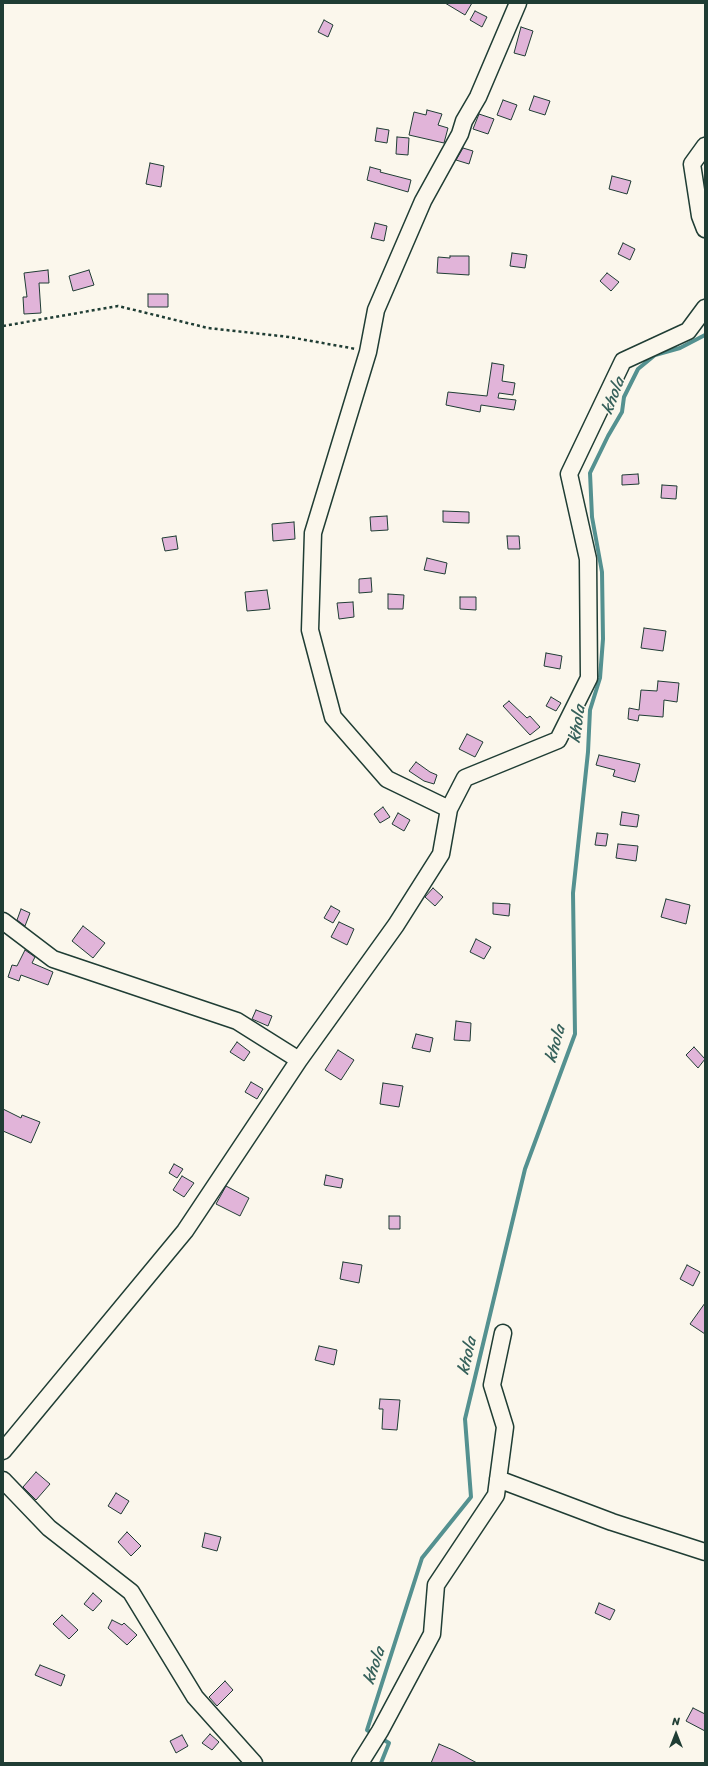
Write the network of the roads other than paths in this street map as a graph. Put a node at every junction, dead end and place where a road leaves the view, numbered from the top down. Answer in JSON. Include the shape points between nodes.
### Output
{"nodes":[{"id":1,"x":518,"y":3,"type":"edge"},
{"id":2,"x":705,"y":146,"type":"edge"},
{"id":3,"x":705,"y":230,"type":"edge"},
{"id":4,"x":705,"y":308,"type":"edge"},
{"id":5,"x":448,"y":809,"type":"junction"},
{"id":6,"x":3,"y":921,"type":"edge"},
{"id":7,"x":299,"y":1060,"type":"junction"},
{"id":8,"x":503,"y":1333,"type":"dead end"},
{"id":9,"x":3,"y":1451,"type":"edge"},
{"id":10,"x":498,"y":1479,"type":"junction"},
{"id":11,"x":3,"y":1480,"type":"edge"},
{"id":12,"x":705,"y":1552,"type":"edge"},
{"id":13,"x":254,"y":1763,"type":"edge"},
{"id":14,"x":360,"y":1763,"type":"edge"}],
"edges":[{"from":1,"to":5,"type":"street","via":[[478,97],[423,200],[376,310],[368,352],[314,533],[310,630],[333,717],[387,779]]},
{"from":2,"to":3,"type":"street","via":[[692,164],[700,216]]},
{"from":4,"to":5,"type":"street","via":[[688,331],[623,361],[569,474],[588,559],[588,678],[558,740],[465,778]]},
{"from":5,"to":7,"type":"street","via":[[441,854],[396,925]]},
{"from":6,"to":7,"type":"street","via":[[53,959],[238,1021]]},
{"from":7,"to":9,"type":"street","via":[[185,1231]]},
{"from":8,"to":10,"type":"street","via":[[492,1385],[505,1427]]},
{"from":10,"to":12,"type":"street","via":[[612,1522]]},
{"from":10,"to":14,"type":"street","via":[[496,1495],[436,1585],[432,1634]]},
{"from":11,"to":13,"type":"street","via":[[49,1528],[131,1592],[195,1697]]}]}
